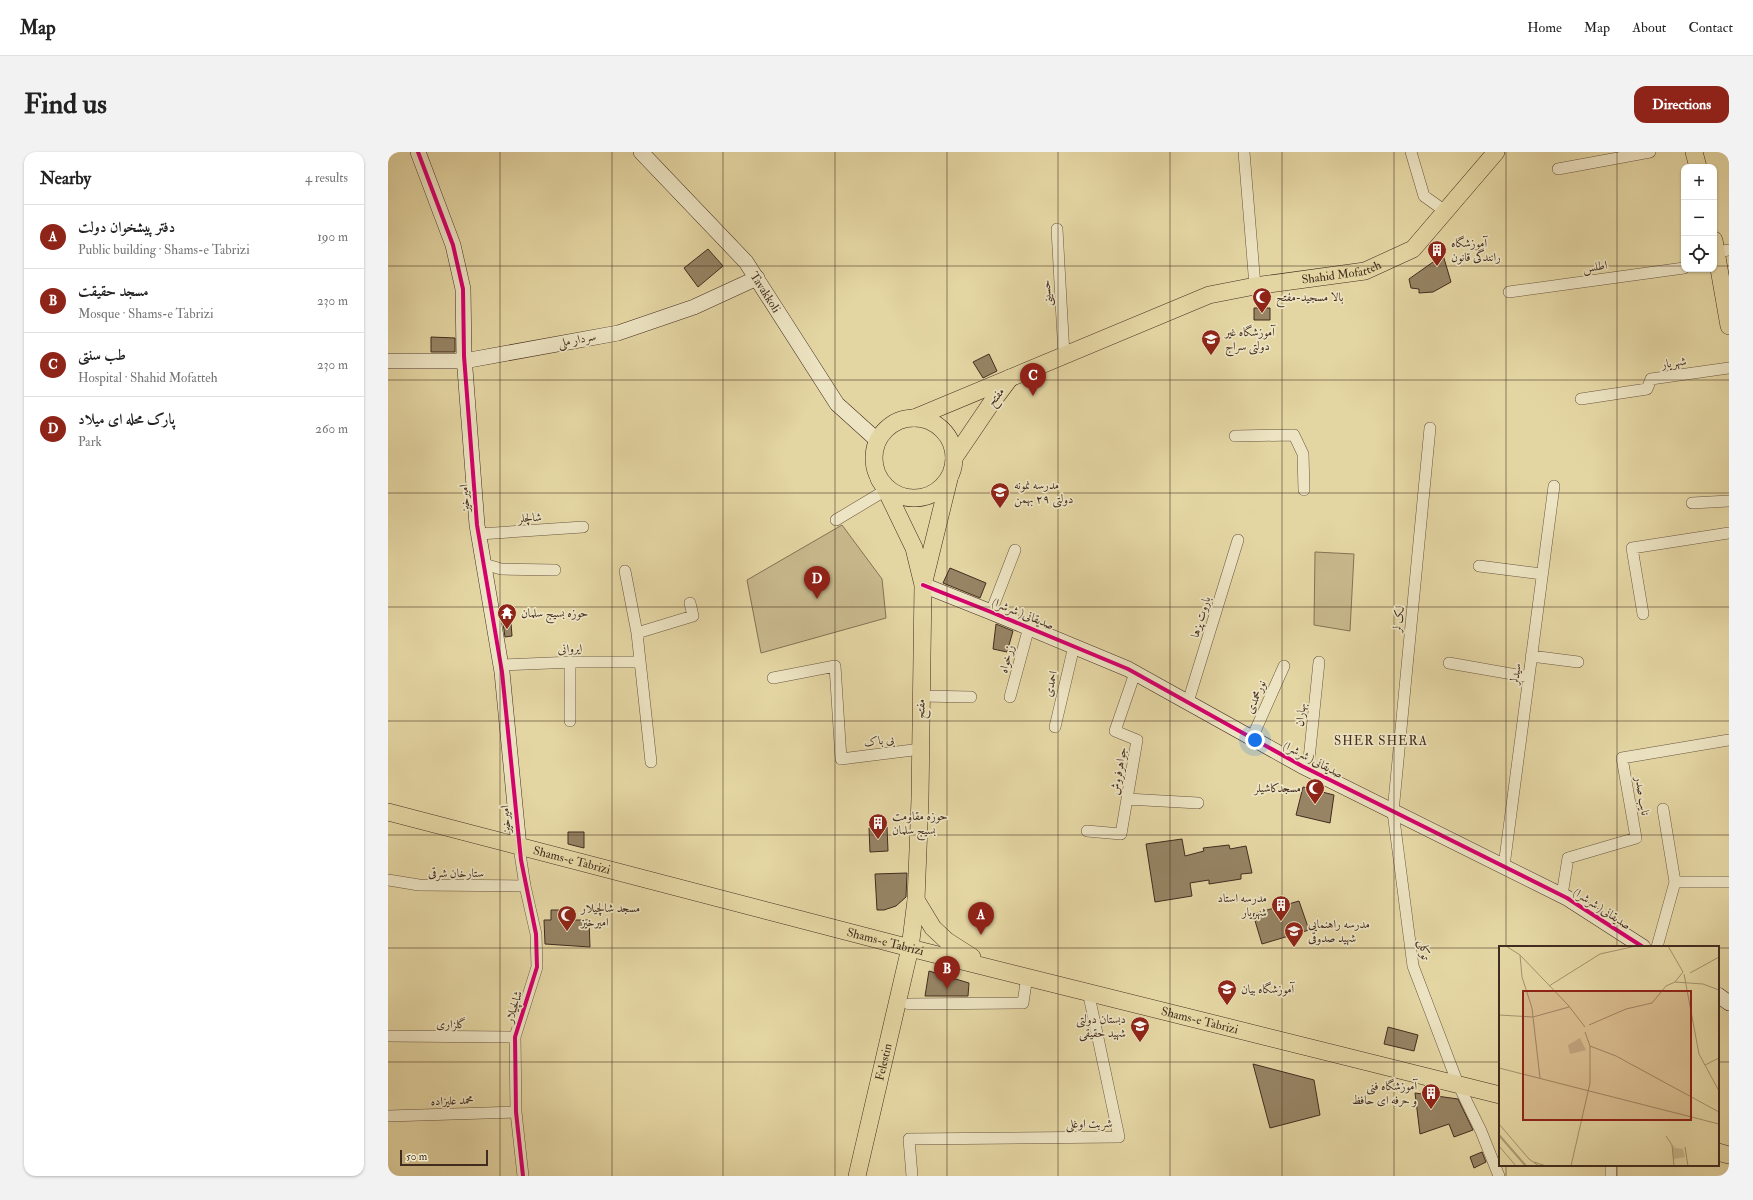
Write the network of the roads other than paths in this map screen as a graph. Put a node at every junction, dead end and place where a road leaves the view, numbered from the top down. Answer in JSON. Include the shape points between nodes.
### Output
{"nodes":[{"id":1,"x":418,"y":152,"type":"edge"},
{"id":2,"x":641,"y":152,"type":"edge"},
{"id":3,"x":1244,"y":152,"type":"edge"},
{"id":4,"x":1410,"y":152,"type":"edge"},
{"id":5,"x":1496,"y":152,"type":"edge"},
{"id":6,"x":1650,"y":152,"type":"edge"},
{"id":7,"x":1694,"y":152,"type":"edge"},
{"id":8,"x":1697,"y":164,"type":"edge"},
{"id":9,"x":1558,"y":169,"type":"dead end"},
{"id":10,"x":1445,"y":211,"type":"junction"},
{"id":11,"x":1057,"y":229,"type":"dead end"},
{"id":12,"x":1718,"y":254,"type":"edge"},
{"id":13,"x":1681,"y":268,"type":"edge"},
{"id":14,"x":757,"y":278,"type":"junction"},
{"id":15,"x":1255,"y":286,"type":"junction"},
{"id":16,"x":1510,"y":292,"type":"dead end"},
{"id":17,"x":1729,"y":326,"type":"edge"},
{"id":18,"x":1064,"y":355,"type":"junction"},
{"id":19,"x":388,"y":361,"type":"edge"},
{"id":20,"x":464,"y":361,"type":"junction"},
{"id":21,"x":1729,"y":368,"type":"edge"},
{"id":22,"x":1012,"y":377,"type":"junction"},
{"id":23,"x":1581,"y":399,"type":"dead end"},
{"id":24,"x":914,"y":418,"type":"junction"},
{"id":25,"x":1430,"y":428,"type":"dead end"},
{"id":26,"x":1235,"y":436,"type":"dead end"},
{"id":27,"x":878,"y":441,"type":"junction"},
{"id":28,"x":954,"y":458,"type":"junction"},
{"id":29,"x":949,"y":478,"type":"junction"},
{"id":30,"x":883,"y":484,"type":"junction"},
{"id":31,"x":1554,"y":486,"type":"dead end"},
{"id":32,"x":1304,"y":490,"type":"dead end"},
{"id":33,"x":1729,"y":501,"type":"edge"},
{"id":34,"x":1692,"y":503,"type":"dead end"},
{"id":35,"x":836,"y":520,"type":"dead end"},
{"id":36,"x":583,"y":527,"type":"dead end"},
{"id":37,"x":1729,"y":533,"type":"edge"},
{"id":38,"x":479,"y":534,"type":"junction"},
{"id":39,"x":1238,"y":540,"type":"dead end"},
{"id":40,"x":1015,"y":550,"type":"dead end"},
{"id":41,"x":484,"y":564,"type":"junction"},
{"id":42,"x":1478,"y":566,"type":"dead end"},
{"id":43,"x":555,"y":570,"type":"dead end"},
{"id":44,"x":625,"y":571,"type":"dead end"},
{"id":45,"x":1542,"y":574,"type":"junction"},
{"id":46,"x":923,"y":585,"type":"junction"},
{"id":47,"x":690,"y":603,"type":"dead end"},
{"id":48,"x":991,"y":612,"type":"junction"},
{"id":49,"x":1643,"y":614,"type":"dead end"},
{"id":50,"x":1029,"y":627,"type":"junction"},
{"id":51,"x":637,"y":633,"type":"junction"},
{"id":52,"x":1074,"y":646,"type":"junction"},
{"id":53,"x":1532,"y":656,"type":"junction"},
{"id":54,"x":570,"y":662,"type":"junction"},
{"id":55,"x":640,"y":662,"type":"junction"},
{"id":56,"x":1319,"y":662,"type":"dead end"},
{"id":57,"x":1578,"y":662,"type":"dead end"},
{"id":58,"x":1449,"y":663,"type":"dead end"},
{"id":59,"x":501,"y":665,"type":"junction"},
{"id":60,"x":1284,"y":666,"type":"dead end"},
{"id":61,"x":1135,"y":673,"type":"junction"},
{"id":62,"x":1529,"y":677,"type":"junction"},
{"id":63,"x":772,"y":678,"type":"dead end"},
{"id":64,"x":922,"y":696,"type":"junction"},
{"id":65,"x":971,"y":697,"type":"dead end"},
{"id":66,"x":1010,"y":697,"type":"dead end"},
{"id":67,"x":1188,"y":702,"type":"junction"},
{"id":68,"x":570,"y":721,"type":"dead end"},
{"id":69,"x":1055,"y":727,"type":"dead end"},
{"id":70,"x":1252,"y":738,"type":"junction"},
{"id":71,"x":1729,"y":740,"type":"edge"},
{"id":72,"x":921,"y":749,"type":"junction"},
{"id":73,"x":651,"y":762,"type":"dead end"},
{"id":74,"x":1308,"y":769,"type":"junction"},
{"id":75,"x":1127,"y":799,"type":"junction"},
{"id":76,"x":1198,"y":803,"type":"dead end"},
{"id":77,"x":1663,"y":809,"type":"dead end"},
{"id":78,"x":388,"y":812,"type":"edge"},
{"id":79,"x":1393,"y":812,"type":"junction"},
{"id":80,"x":1087,"y":831,"type":"dead end"},
{"id":81,"x":519,"y":847,"type":"junction"},
{"id":82,"x":1504,"y":866,"type":"junction"},
{"id":83,"x":388,"y":880,"type":"edge"},
{"id":84,"x":1675,"y":882,"type":"junction"},
{"id":85,"x":1729,"y":882,"type":"edge"},
{"id":86,"x":525,"y":886,"type":"junction"},
{"id":87,"x":1562,"y":895,"type":"junction"},
{"id":88,"x":916,"y":900,"type":"junction"},
{"id":89,"x":1641,"y":946,"type":"edge"},
{"id":90,"x":1656,"y":946,"type":"edge"},
{"id":91,"x":910,"y":948,"type":"junction"},
{"id":92,"x":1000,"y":969,"type":"junction"},
{"id":93,"x":1027,"y":976,"type":"junction"},
{"id":94,"x":1088,"y":991,"type":"junction"},
{"id":95,"x":1719,"y":997,"type":"edge"},
{"id":96,"x":1729,"y":1003,"type":"edge"},
{"id":97,"x":909,"y":1004,"type":"dead end"},
{"id":98,"x":388,"y":1036,"type":"edge"},
{"id":99,"x":515,"y":1037,"type":"junction"},
{"id":100,"x":1458,"y":1084,"type":"junction"},
{"id":101,"x":1499,"y":1095,"type":"edge"},
{"id":102,"x":516,"y":1112,"type":"junction"},
{"id":103,"x":388,"y":1116,"type":"edge"},
{"id":104,"x":1719,"y":1152,"type":"edge"},
{"id":105,"x":1729,"y":1155,"type":"edge"},
{"id":106,"x":1612,"y":1166,"type":"edge"},
{"id":107,"x":523,"y":1176,"type":"edge"},
{"id":108,"x":857,"y":1176,"type":"edge"},
{"id":109,"x":912,"y":1176,"type":"edge"},
{"id":110,"x":1499,"y":1176,"type":"edge"},
{"id":111,"x":1611,"y":1176,"type":"edge"}],
"edges":[{"from":1,"to":20,"type":"street","name":"امیرخیز","via":[[455,253],[463,288]]},
{"from":2,"to":14,"type":"street","name":"Tavakkoli","via":[[746,262]]},
{"from":3,"to":15,"type":"street"},
{"from":4,"to":10,"type":"street","via":[[1424,196]]},
{"from":5,"to":10,"type":"main road","name":"Shahid Mofatteh"},
{"from":6,"to":9,"type":"street"},
{"from":7,"to":8,"type":"main road"},
{"from":10,"to":15,"type":"main road","name":"Shahid Mofatteh","via":[[1413,249],[1365,271]]},
{"from":11,"to":18,"type":"street","name":"حسینی"},
{"from":12,"to":17,"type":"main road"},
{"from":13,"to":16,"type":"street","name":"اطلس"},
{"from":14,"to":20,"type":"street","name":"سردار ملی","via":[[694,307],[618,332]]},
{"from":14,"to":27,"type":"street","name":"Tavakkoli","via":[[837,404]]},
{"from":15,"to":18,"type":"main road","name":"Shahid Mofatteh","via":[[1209,295]]},
{"from":18,"to":22,"type":"main road","name":"Shahid Mofatteh"},
{"from":19,"to":20,"type":"street","name":"سردار ملی"},
{"from":20,"to":38,"type":"street","name":"امیرخیز"},
{"from":21,"to":23,"type":"street","name":"شهریار","via":[[1651,379],[1647,389]]},
{"from":22,"to":24,"type":"main road","name":"Shahid Mofatteh"},
{"from":22,"to":28,"type":"main road","name":"مفتح"},
{"from":24,"to":27,"type":"main road","via":[[893,424]]},
{"from":24,"to":28,"type":"main road","via":[[927,420],[947,435]]},
{"from":25,"to":79,"type":"street","name":"لک لر"},
{"from":26,"to":32,"type":"street","via":[[1294,435],[1303,454]]},
{"from":27,"to":30,"type":"main road","via":[[874,454],[875,467]]},
{"from":28,"to":29,"type":"main road"},
{"from":29,"to":30,"type":"main road","via":[[940,489],[928,496],[914,498],[901,496]]},
{"from":29,"to":46,"type":"main road"},
{"from":30,"to":35,"type":"street"},
{"from":30,"to":46,"type":"main road","name":"مفتح","via":[[914,548]]},
{"from":31,"to":45,"type":"street","name":"سیدلر"},
{"from":33,"to":34,"type":"street"},
{"from":36,"to":38,"type":"street","name":"شالچلر"},
{"from":37,"to":49,"type":"street","via":[[1632,548]]},
{"from":38,"to":41,"type":"street","name":"امیرخیز"},
{"from":39,"to":67,"type":"street","name":"باروت پزها"},
{"from":40,"to":48,"type":"street"},
{"from":41,"to":43,"type":"street","via":[[501,569]]},
{"from":41,"to":59,"type":"street","name":"امیرخیز"},
{"from":42,"to":45,"type":"street"},
{"from":44,"to":51,"type":"street"},
{"from":45,"to":53,"type":"street","name":"سیدلر"},
{"from":46,"to":48,"type":"street","name":"(شرشرا )صدیقانی"},
{"from":46,"to":64,"type":"main road","name":"مفتح"},
{"from":47,"to":51,"type":"street","via":[[693,616]]},
{"from":48,"to":50,"type":"street","name":"(شرشرا )صدیقانی"},
{"from":50,"to":52,"type":"street","name":"(شرشرا )صدیقانی"},
{"from":50,"to":66,"type":"street","name":"زرخواه"},
{"from":51,"to":55,"type":"street"},
{"from":52,"to":61,"type":"street","name":"(شرشرا )صدیقانی"},
{"from":52,"to":69,"type":"street","name":"احمدی"},
{"from":53,"to":57,"type":"street"},
{"from":53,"to":62,"type":"street","name":"سیدلر"},
{"from":54,"to":55,"type":"street","name":"ایروانی"},
{"from":54,"to":59,"type":"street","name":"ایروانی"},
{"from":54,"to":68,"type":"street"},
{"from":55,"to":73,"type":"street"},
{"from":56,"to":74,"type":"street","name":"بهاران"},
{"from":58,"to":62,"type":"street"},
{"from":59,"to":81,"type":"street","name":"امیرخیز"},
{"from":60,"to":70,"type":"street","name":"نورمحمدی"},
{"from":61,"to":67,"type":"street","name":"(شرشرا )صدیقانی"},
{"from":61,"to":75,"type":"street","name":"جواهرفروش","via":[[1115,732],[1137,740]]},
{"from":62,"to":82,"type":"street","name":"سیدلر"},
{"from":63,"to":72,"type":"street","name":"بی باک","via":[[835,666],[841,759]]},
{"from":64,"to":65,"type":"street"},
{"from":64,"to":72,"type":"main road","name":"مفتح"},
{"from":67,"to":70,"type":"street","name":"(شرشرا )صدیقانی"},
{"from":70,"to":74,"type":"street","name":"(شرشرا )صدیقانی"},
{"from":71,"to":87,"type":"street","name":"نایب صدر","via":[[1622,758],[1636,838],[1568,858]]},
{"from":72,"to":88,"type":"main road","name":"مفتح"},
{"from":74,"to":79,"type":"street","name":"(شرشرا )صدیقانی"},
{"from":75,"to":76,"type":"street"},
{"from":75,"to":80,"type":"street","name":"جواهرفروش","via":[[1121,834]]},
{"from":77,"to":84,"type":"street"},
{"from":78,"to":81,"type":"main road","name":"Shams-e Tabrizi"},
{"from":79,"to":82,"type":"street","name":"(شرشرا )صدیقانی"},
{"from":79,"to":100,"type":"street","name":"توکلی","via":[[1413,966]]},
{"from":81,"to":86,"type":"street","name":"شالچیلار"},
{"from":81,"to":91,"type":"main road","name":"Shams-e Tabrizi"},
{"from":82,"to":87,"type":"street","name":"(شرشرا )صدیقانی"},
{"from":83,"to":86,"type":"street","name":"ستارخان شرقی","via":[[419,886]]},
{"from":84,"to":85,"type":"street"},
{"from":84,"to":90,"type":"street"},
{"from":86,"to":99,"type":"street","name":"شالچیلار","via":[[536,934],[537,968]]},
{"from":87,"to":89,"type":"street","name":"(شرشرا )صدیقانی"},
{"from":88,"to":91,"type":"main road","name":"مفتح"},
{"from":88,"to":92,"type":"main road","via":[[933,928],[947,941],[971,956]]},
{"from":91,"to":92,"type":"main road","name":"Shams-e Tabrizi"},
{"from":91,"to":108,"type":"main road","name":"Felestin"},
{"from":92,"to":93,"type":"main road","name":"Shams-e Tabrizi"},
{"from":93,"to":94,"type":"main road","name":"Shams-e Tabrizi"},
{"from":93,"to":97,"type":"street","via":[[1023,1002]]},
{"from":94,"to":100,"type":"main road","name":"Shams-e Tabrizi"},
{"from":94,"to":109,"type":"street","name":"شربت اوغلی","via":[[1119,1137],[909,1139]]},
{"from":95,"to":96,"type":"street"},
{"from":98,"to":99,"type":"street","name":"گلزاری"},
{"from":99,"to":102,"type":"street","name":"شالچیلار"},
{"from":100,"to":101,"type":"main road","name":"Shams-e Tabrizi"},
{"from":100,"to":110,"type":"street","name":"توکلی"},
{"from":102,"to":103,"type":"street","name":"محمد علیزاده"},
{"from":102,"to":107,"type":"street","name":"شالچیلار"},
{"from":104,"to":105,"type":"main road"},
{"from":106,"to":111,"type":"street"}]}
